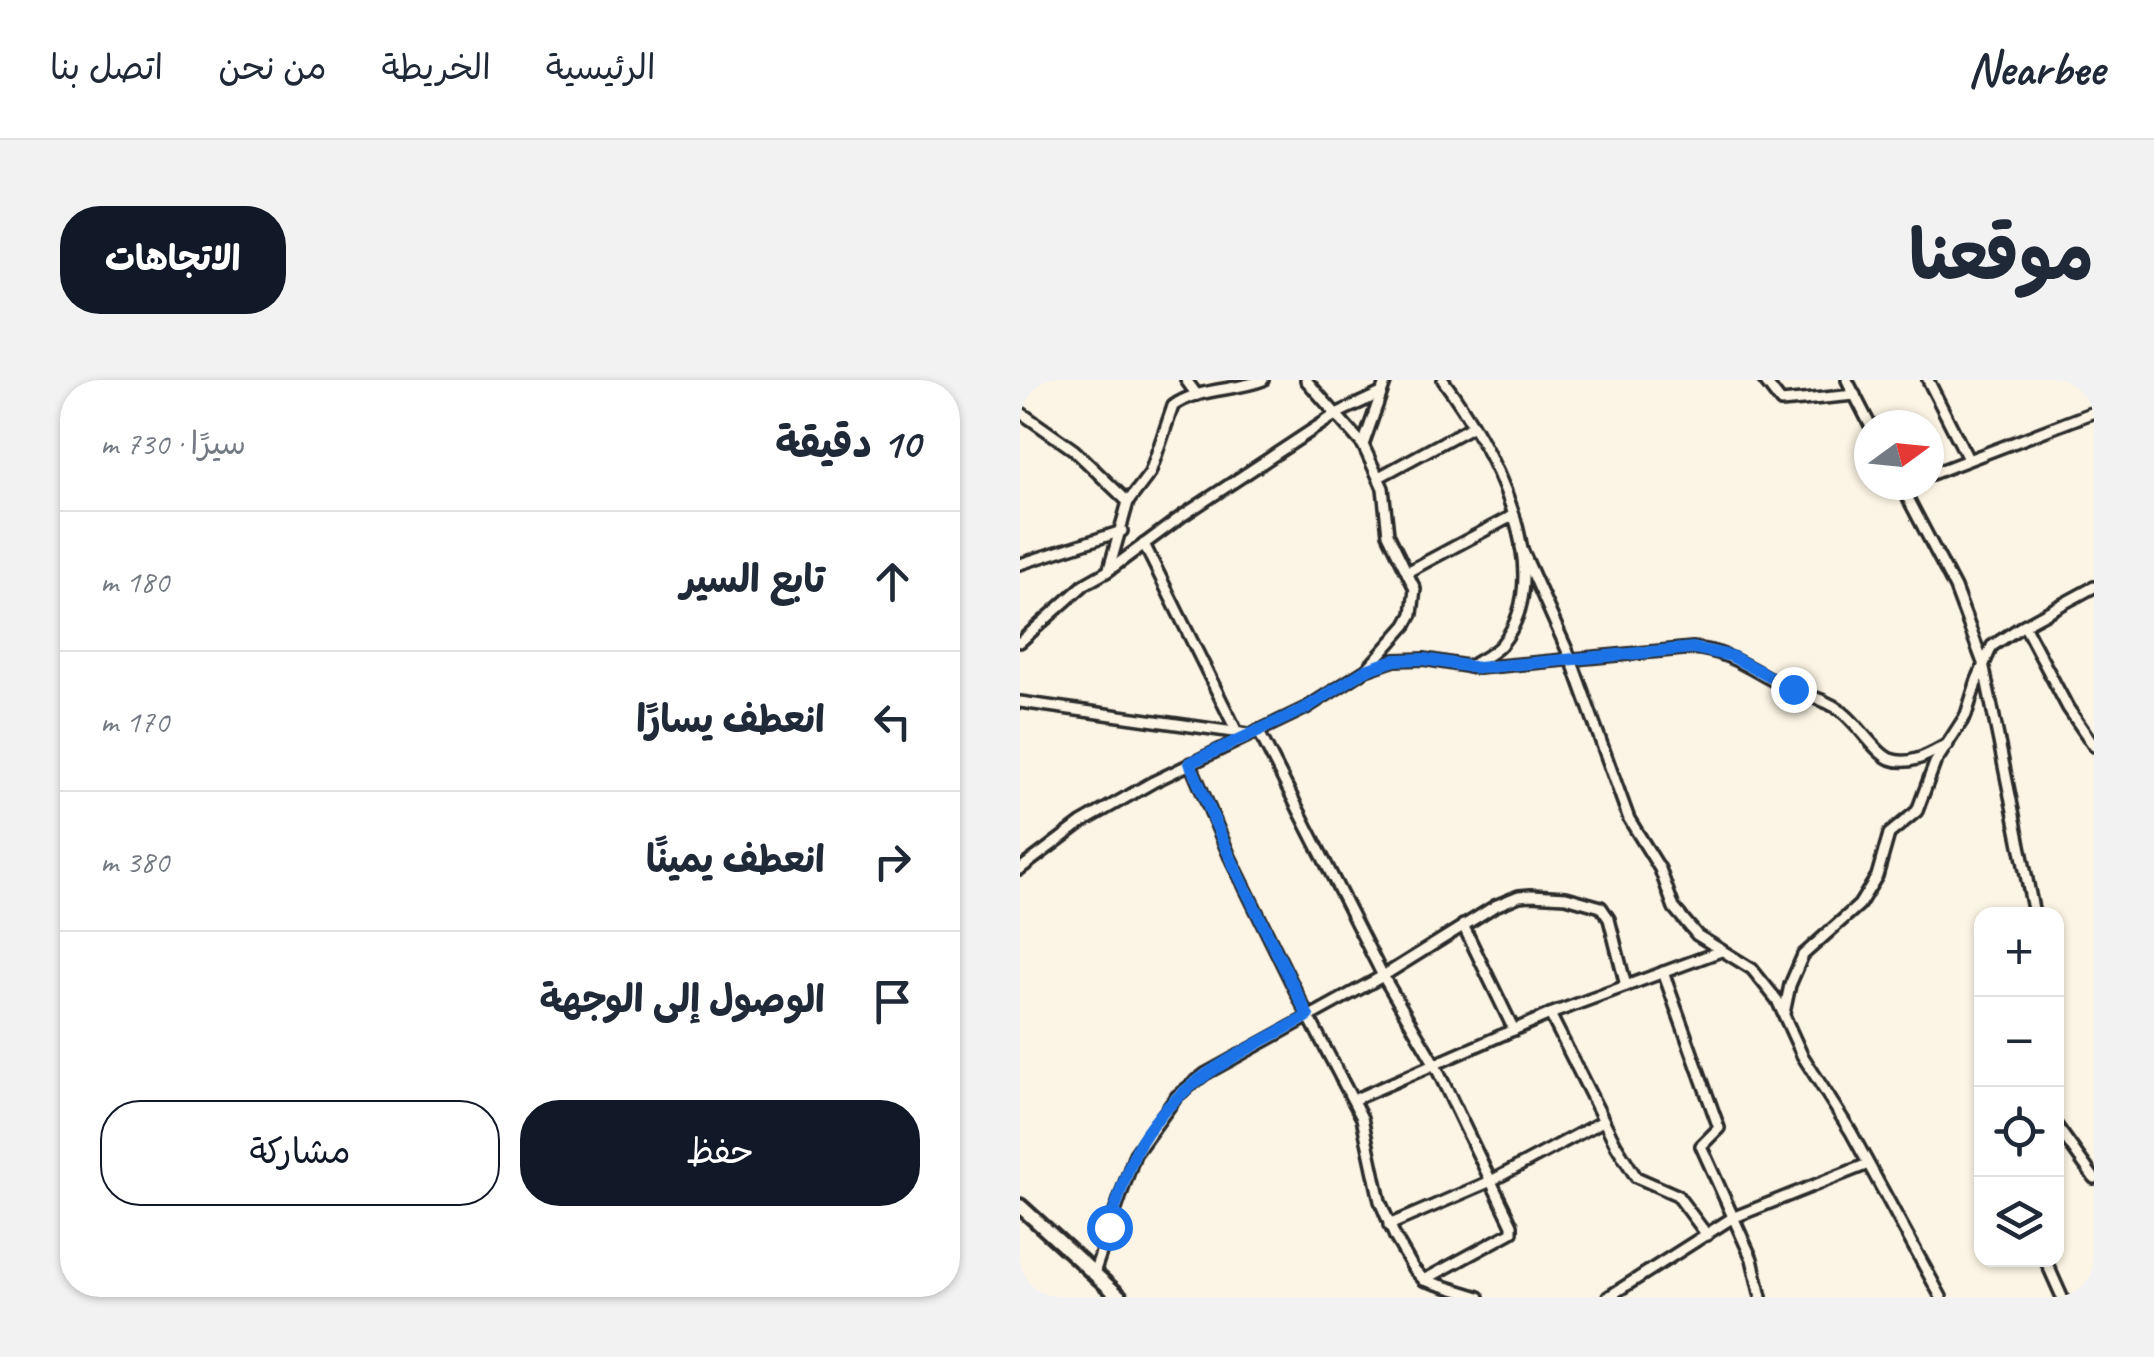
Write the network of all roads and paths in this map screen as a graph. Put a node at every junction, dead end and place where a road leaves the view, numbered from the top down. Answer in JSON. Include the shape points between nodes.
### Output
{"nodes":[{"id":1,"x":1186,"y":380,"type":"edge"},
{"id":2,"x":1263,"y":380,"type":"edge"},
{"id":3,"x":1306,"y":380,"type":"edge"},
{"id":4,"x":1386,"y":380,"type":"edge"},
{"id":5,"x":1443,"y":380,"type":"edge"},
{"id":6,"x":1764,"y":380,"type":"edge"},
{"id":7,"x":1847,"y":380,"type":"edge"},
{"id":8,"x":1928,"y":380,"type":"edge"},
{"id":9,"x":1379,"y":394,"type":"junction"},
{"id":10,"x":1197,"y":395,"type":"junction"},
{"id":11,"x":1854,"y":395,"type":"junction"},
{"id":12,"x":1862,"y":410,"type":"edge"},
{"id":13,"x":1020,"y":412,"type":"edge"},
{"id":14,"x":2094,"y":412,"type":"edge"},
{"id":15,"x":1338,"y":413,"type":"junction"},
{"id":16,"x":1472,"y":426,"type":"junction"},
{"id":17,"x":1363,"y":445,"type":"junction"},
{"id":18,"x":1968,"y":459,"type":"junction"},
{"id":19,"x":1944,"y":469,"type":"edge"},
{"id":20,"x":1379,"y":476,"type":"junction"},
{"id":21,"x":1911,"y":500,"type":"edge"},
{"id":22,"x":1128,"y":502,"type":"junction"},
{"id":23,"x":1514,"y":515,"type":"junction"},
{"id":24,"x":1122,"y":531,"type":"junction"},
{"id":25,"x":1144,"y":544,"type":"junction"},
{"id":26,"x":1521,"y":547,"type":"junction"},
{"id":27,"x":1020,"y":564,"type":"edge"},
{"id":28,"x":1108,"y":571,"type":"junction"},
{"id":29,"x":1408,"y":571,"type":"junction"},
{"id":30,"x":2094,"y":587,"type":"edge"},
{"id":31,"x":2024,"y":625,"type":"junction"},
{"id":32,"x":1020,"y":642,"type":"edge"},
{"id":33,"x":1571,"y":659,"type":"junction"},
{"id":34,"x":1983,"y":663,"type":"junction"},
{"id":35,"x":1467,"y":668,"type":"junction"},
{"id":36,"x":1366,"y":670,"type":"junction"},
{"id":37,"x":1020,"y":702,"type":"edge"},
{"id":38,"x":1248,"y":732,"type":"junction"},
{"id":39,"x":1948,"y":744,"type":"junction"},
{"id":40,"x":2094,"y":746,"type":"edge"},
{"id":41,"x":1190,"y":763,"type":"junction"},
{"id":42,"x":1020,"y":869,"type":"edge"},
{"id":43,"x":2033,"y":907,"type":"edge"},
{"id":44,"x":1463,"y":926,"type":"junction"},
{"id":45,"x":1721,"y":951,"type":"junction"},
{"id":46,"x":1662,"y":972,"type":"junction"},
{"id":47,"x":1383,"y":976,"type":"junction"},
{"id":48,"x":1626,"y":986,"type":"junction"},
{"id":49,"x":1784,"y":1012,"type":"junction"},
{"id":50,"x":1550,"y":1014,"type":"junction"},
{"id":51,"x":1308,"y":1016,"type":"junction"},
{"id":52,"x":1514,"y":1030,"type":"junction"},
{"id":53,"x":1434,"y":1063,"type":"junction"},
{"id":54,"x":1353,"y":1100,"type":"junction"},
{"id":55,"x":1603,"y":1121,"type":"junction"},
{"id":56,"x":2064,"y":1136,"type":"edge"},
{"id":57,"x":1868,"y":1164,"type":"junction"},
{"id":58,"x":2094,"y":1178,"type":"edge"},
{"id":59,"x":1491,"y":1181,"type":"junction"},
{"id":60,"x":1020,"y":1206,"type":"edge"},
{"id":61,"x":1732,"y":1218,"type":"junction"},
{"id":62,"x":1390,"y":1225,"type":"junction"},
{"id":63,"x":1707,"y":1235,"type":"junction"},
{"id":64,"x":2047,"y":1267,"type":"edge"},
{"id":65,"x":1094,"y":1273,"type":"junction"},
{"id":66,"x":1424,"y":1280,"type":"junction"},
{"id":67,"x":1120,"y":1297,"type":"edge"},
{"id":68,"x":1478,"y":1297,"type":"edge"},
{"id":69,"x":1608,"y":1297,"type":"edge"},
{"id":70,"x":1761,"y":1297,"type":"edge"},
{"id":71,"x":1941,"y":1297,"type":"edge"},
{"id":72,"x":2062,"y":1297,"type":"edge"}],
"edges":[{"from":1,"to":10,"type":"street"},
{"from":2,"to":10,"type":"street"},
{"from":3,"to":15,"type":"street"},
{"from":4,"to":9,"type":"street"},
{"from":5,"to":16,"type":"street"},
{"from":6,"to":11,"type":"street","via":[[1781,402]]},
{"from":7,"to":11,"type":"street"},
{"from":8,"to":18,"type":"street"},
{"from":9,"to":15,"type":"street"},
{"from":9,"to":17,"type":"street"},
{"from":10,"to":22,"type":"street","via":[[1173,406],[1150,472]]},
{"from":11,"to":12,"type":"street"},
{"from":13,"to":22,"type":"street","via":[[1074,450]]},
{"from":14,"to":18,"type":"street"},
{"from":15,"to":17,"type":"street"},
{"from":15,"to":25,"type":"street"},
{"from":16,"to":20,"type":"street"},
{"from":16,"to":23,"type":"street","via":[[1504,481]]},
{"from":17,"to":20,"type":"street"},
{"from":18,"to":19,"type":"street"},
{"from":20,"to":29,"type":"street","via":[[1388,534]]},
{"from":21,"to":34,"type":"street"},
{"from":22,"to":24,"type":"street"},
{"from":23,"to":26,"type":"street"},
{"from":23,"to":29,"type":"street"},
{"from":24,"to":27,"type":"street"},
{"from":24,"to":28,"type":"street"},
{"from":25,"to":28,"type":"street"},
{"from":25,"to":38,"type":"street"},
{"from":26,"to":33,"type":"street"},
{"from":26,"to":35,"type":"street","via":[[1520,594],[1510,631]]},
{"from":28,"to":32,"type":"street"},
{"from":29,"to":36,"type":"street","via":[[1415,589],[1412,614]]},
{"from":30,"to":31,"type":"street"},
{"from":31,"to":34,"type":"street","via":[[1999,639]]},
{"from":31,"to":40,"type":"street"},
{"from":33,"to":35,"type":"street"},
{"from":33,"to":39,"type":"street","via":[[1720,651],[1840,710],[1888,758],[1909,761]]},
{"from":33,"to":45,"type":"street","via":[[1629,819],[1660,869],[1674,908]]},
{"from":34,"to":39,"type":"street","via":[[1966,715]]},
{"from":34,"to":43,"type":"street"},
{"from":35,"to":36,"type":"street","via":[[1411,658]]},
{"from":36,"to":38,"type":"street","via":[[1306,708]]},
{"from":37,"to":38,"type":"street"},
{"from":38,"to":41,"type":"street"},
{"from":38,"to":47,"type":"street"},
{"from":39,"to":49,"type":"street","via":[[1917,811],[1888,834],[1877,876],[1859,906],[1799,961]]},
{"from":41,"to":42,"type":"street","via":[[1082,823]]},
{"from":41,"to":51,"type":"street"},
{"from":44,"to":47,"type":"street"},
{"from":44,"to":48,"type":"street","via":[[1519,896],[1593,904],[1609,919]]},
{"from":44,"to":52,"type":"street"},
{"from":45,"to":46,"type":"street"},
{"from":45,"to":49,"type":"street","via":[[1752,969]]},
{"from":46,"to":48,"type":"street"},
{"from":46,"to":61,"type":"street","via":[[1719,1128],[1701,1146]]},
{"from":47,"to":51,"type":"street"},
{"from":47,"to":53,"type":"street"},
{"from":48,"to":50,"type":"street"},
{"from":49,"to":57,"type":"street","via":[[1802,1055]]},
{"from":50,"to":52,"type":"street"},
{"from":50,"to":55,"type":"street"},
{"from":51,"to":54,"type":"street"},
{"from":51,"to":65,"type":"street","via":[[1177,1096],[1135,1154]]},
{"from":52,"to":53,"type":"street"},
{"from":53,"to":54,"type":"street"},
{"from":53,"to":59,"type":"street"},
{"from":54,"to":62,"type":"street"},
{"from":55,"to":59,"type":"street"},
{"from":55,"to":63,"type":"street","via":[[1636,1177],[1678,1195]]},
{"from":56,"to":58,"type":"street"},
{"from":57,"to":61,"type":"street"},
{"from":57,"to":71,"type":"street"},
{"from":59,"to":62,"type":"street"},
{"from":59,"to":66,"type":"street","via":[[1512,1232]]},
{"from":60,"to":65,"type":"street"},
{"from":61,"to":63,"type":"street"},
{"from":61,"to":70,"type":"street"},
{"from":62,"to":66,"type":"street"},
{"from":63,"to":69,"type":"street"},
{"from":64,"to":72,"type":"street"},
{"from":65,"to":67,"type":"street"},
{"from":66,"to":68,"type":"street"}]}
